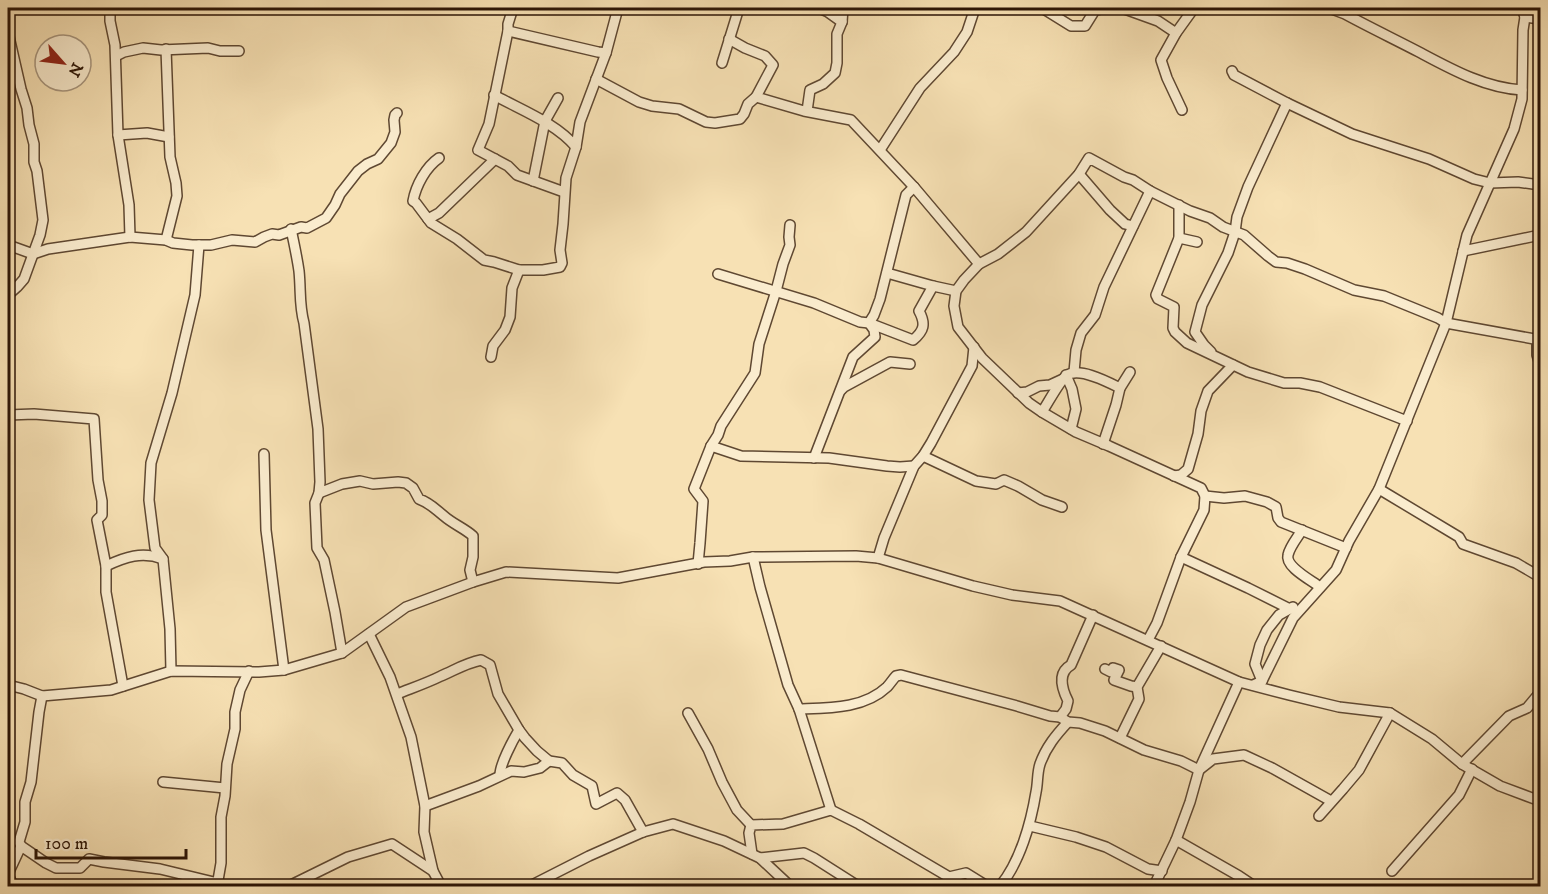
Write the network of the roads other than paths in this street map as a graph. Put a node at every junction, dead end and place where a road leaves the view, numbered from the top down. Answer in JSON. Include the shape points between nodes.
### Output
{"nodes":[{"id":1,"x":110,"y":8,"type":"edge"},
{"id":2,"x":513,"y":8,"type":"edge"},
{"id":3,"x":618,"y":8,"type":"edge"},
{"id":4,"x":739,"y":8,"type":"edge"},
{"id":5,"x":819,"y":8,"type":"edge"},
{"id":6,"x":843,"y":8,"type":"edge"},
{"id":7,"x":975,"y":8,"type":"edge"},
{"id":8,"x":1042,"y":8,"type":"edge"},
{"id":9,"x":1106,"y":8,"type":"edge"},
{"id":10,"x":1122,"y":8,"type":"edge"},
{"id":11,"x":1194,"y":8,"type":"edge"},
{"id":12,"x":1329,"y":8,"type":"edge"},
{"id":13,"x":1524,"y":12,"type":"edge"},
{"id":14,"x":1540,"y":19,"type":"edge"},
{"id":15,"x":842,"y":22,"type":"junction"},
{"id":16,"x":508,"y":31,"type":"junction"},
{"id":17,"x":8,"y":32,"type":"edge"},
{"id":18,"x":1176,"y":33,"type":"junction"},
{"id":19,"x":729,"y":39,"type":"junction"},
{"id":20,"x":9,"y":43,"type":"edge"},
{"id":21,"x":166,"y":49,"type":"junction"},
{"id":22,"x":239,"y":51,"type":"dead end"},
{"id":23,"x":606,"y":53,"type":"junction"},
{"id":24,"x":116,"y":56,"type":"junction"},
{"id":25,"x":722,"y":63,"type":"dead end"},
{"id":26,"x":1232,"y":71,"type":"dead end"},
{"id":27,"x":596,"y":79,"type":"junction"},
{"id":28,"x":1522,"y":90,"type":"junction"},
{"id":29,"x":494,"y":95,"type":"junction"},
{"id":30,"x":756,"y":97,"type":"junction"},
{"id":31,"x":558,"y":98,"type":"dead end"},
{"id":32,"x":1287,"y":103,"type":"junction"},
{"id":33,"x":1182,"y":110,"type":"dead end"},
{"id":34,"x":807,"y":111,"type":"junction"},
{"id":35,"x":397,"y":113,"type":"dead end"},
{"id":36,"x":545,"y":122,"type":"junction"},
{"id":37,"x":118,"y":135,"type":"junction"},
{"id":38,"x":169,"y":136,"type":"junction"},
{"id":39,"x":576,"y":147,"type":"junction"},
{"id":40,"x":880,"y":150,"type":"junction"},
{"id":41,"x":439,"y":158,"type":"dead end"},
{"id":42,"x":495,"y":159,"type":"junction"},
{"id":43,"x":1078,"y":174,"type":"junction"},
{"id":44,"x":533,"y":181,"type":"junction"},
{"id":45,"x":1490,"y":183,"type":"junction"},
{"id":46,"x":1540,"y":185,"type":"edge"},
{"id":47,"x":914,"y":187,"type":"junction"},
{"id":48,"x":1150,"y":191,"type":"junction"},
{"id":49,"x":564,"y":192,"type":"junction"},
{"id":50,"x":1179,"y":206,"type":"junction"},
{"id":51,"x":428,"y":219,"type":"junction"},
{"id":52,"x":790,"y":225,"type":"dead end"},
{"id":53,"x":1133,"y":226,"type":"junction"},
{"id":54,"x":291,"y":230,"type":"junction"},
{"id":55,"x":1235,"y":232,"type":"junction"},
{"id":56,"x":1540,"y":235,"type":"edge"},
{"id":57,"x":130,"y":237,"type":"junction"},
{"id":58,"x":1179,"y":238,"type":"junction"},
{"id":59,"x":166,"y":240,"type":"junction"},
{"id":60,"x":1197,"y":242,"type":"dead end"},
{"id":61,"x":8,"y":244,"type":"edge"},
{"id":62,"x":199,"y":245,"type":"junction"},
{"id":63,"x":1463,"y":251,"type":"junction"},
{"id":64,"x":33,"y":255,"type":"junction"},
{"id":65,"x":979,"y":264,"type":"junction"},
{"id":66,"x":519,"y":270,"type":"junction"},
{"id":67,"x":887,"y":273,"type":"junction"},
{"id":68,"x":718,"y":274,"type":"dead end"},
{"id":69,"x":933,"y":286,"type":"junction"},
{"id":70,"x":776,"y":291,"type":"junction"},
{"id":71,"x":956,"y":291,"type":"junction"},
{"id":72,"x":8,"y":294,"type":"edge"},
{"id":73,"x":869,"y":323,"type":"junction"},
{"id":74,"x":1446,"y":323,"type":"junction"},
{"id":75,"x":1539,"y":339,"type":"edge"},
{"id":76,"x":974,"y":347,"type":"junction"},
{"id":77,"x":491,"y":357,"type":"dead end"},
{"id":78,"x":982,"y":358,"type":"junction"},
{"id":79,"x":1219,"y":358,"type":"junction"},
{"id":80,"x":910,"y":364,"type":"dead end"},
{"id":81,"x":1540,"y":364,"type":"edge"},
{"id":82,"x":1233,"y":365,"type":"junction"},
{"id":83,"x":972,"y":366,"type":"junction"},
{"id":84,"x":1130,"y":372,"type":"dead end"},
{"id":85,"x":1068,"y":376,"type":"junction"},
{"id":86,"x":1120,"y":388,"type":"junction"},
{"id":87,"x":840,"y":391,"type":"junction"},
{"id":88,"x":1018,"y":393,"type":"junction"},
{"id":89,"x":1042,"y":412,"type":"junction"},
{"id":90,"x":8,"y":415,"type":"edge"},
{"id":91,"x":1407,"y":421,"type":"junction"},
{"id":92,"x":1071,"y":429,"type":"junction"},
{"id":93,"x":1103,"y":444,"type":"junction"},
{"id":94,"x":711,"y":446,"type":"junction"},
{"id":95,"x":264,"y":454,"type":"dead end"},
{"id":96,"x":923,"y":456,"type":"junction"},
{"id":97,"x":814,"y":458,"type":"junction"},
{"id":98,"x":914,"y":466,"type":"junction"},
{"id":99,"x":1174,"y":476,"type":"junction"},
{"id":100,"x":1379,"y":489,"type":"junction"},
{"id":101,"x":319,"y":493,"type":"junction"},
{"id":102,"x":1205,"y":496,"type":"junction"},
{"id":103,"x":1062,"y":507,"type":"dead end"},
{"id":104,"x":1302,"y":530,"type":"junction"},
{"id":105,"x":1346,"y":548,"type":"junction"},
{"id":106,"x":753,"y":556,"type":"junction"},
{"id":107,"x":1181,"y":557,"type":"junction"},
{"id":108,"x":878,"y":558,"type":"junction"},
{"id":109,"x":163,"y":559,"type":"junction"},
{"id":110,"x":698,"y":564,"type":"junction"},
{"id":111,"x":106,"y":566,"type":"junction"},
{"id":112,"x":1540,"y":578,"type":"edge"},
{"id":113,"x":473,"y":582,"type":"junction"},
{"id":114,"x":1317,"y":590,"type":"junction"},
{"id":115,"x":1290,"y":609,"type":"junction"},
{"id":116,"x":1093,"y":615,"type":"junction"},
{"id":117,"x":369,"y":634,"type":"junction"},
{"id":118,"x":1148,"y":640,"type":"junction"},
{"id":119,"x":1161,"y":646,"type":"junction"},
{"id":120,"x":342,"y":653,"type":"junction"},
{"id":121,"x":1105,"y":669,"type":"dead end"},
{"id":122,"x":284,"y":670,"type":"junction"},
{"id":123,"x":171,"y":671,"type":"junction"},
{"id":124,"x":249,"y":672,"type":"junction"},
{"id":125,"x":1239,"y":682,"type":"junction"},
{"id":126,"x":1258,"y":683,"type":"junction"},
{"id":127,"x":8,"y":685,"type":"edge"},
{"id":128,"x":123,"y":686,"type":"junction"},
{"id":129,"x":1137,"y":687,"type":"junction"},
{"id":130,"x":1540,"y":693,"type":"edge"},
{"id":131,"x":397,"y":694,"type":"junction"},
{"id":132,"x":42,"y":696,"type":"junction"},
{"id":133,"x":799,"y":709,"type":"junction"},
{"id":134,"x":688,"y":713,"type":"dead end"},
{"id":135,"x":1390,"y":713,"type":"junction"},
{"id":136,"x":1064,"y":719,"type":"junction"},
{"id":137,"x":519,"y":730,"type":"junction"},
{"id":138,"x":1120,"y":738,"type":"junction"},
{"id":139,"x":549,"y":760,"type":"junction"},
{"id":140,"x":1462,"y":764,"type":"junction"},
{"id":141,"x":1199,"y":770,"type":"junction"},
{"id":142,"x":1472,"y":770,"type":"junction"},
{"id":143,"x":500,"y":775,"type":"junction"},
{"id":144,"x":163,"y":782,"type":"dead end"},
{"id":145,"x":225,"y":788,"type":"junction"},
{"id":146,"x":1331,"y":801,"type":"junction"},
{"id":147,"x":1540,"y":801,"type":"edge"},
{"id":148,"x":425,"y":806,"type":"junction"},
{"id":149,"x":831,"y":810,"type":"junction"},
{"id":150,"x":1319,"y":816,"type":"dead end"},
{"id":151,"x":751,"y":825,"type":"junction"},
{"id":152,"x":1030,"y":826,"type":"junction"},
{"id":153,"x":643,"y":832,"type":"junction"},
{"id":154,"x":1176,"y":840,"type":"junction"},
{"id":155,"x":21,"y":846,"type":"junction"},
{"id":156,"x":756,"y":856,"type":"junction"},
{"id":157,"x":1162,"y":870,"type":"junction"},
{"id":158,"x":433,"y":871,"type":"junction"},
{"id":159,"x":1392,"y":872,"type":"dead end"},
{"id":160,"x":8,"y":874,"type":"edge"},
{"id":161,"x":218,"y":885,"type":"edge"},
{"id":162,"x":13,"y":886,"type":"edge"},
{"id":163,"x":289,"y":886,"type":"edge"},
{"id":164,"x":441,"y":886,"type":"edge"},
{"id":165,"x":530,"y":886,"type":"edge"},
{"id":166,"x":790,"y":886,"type":"edge"},
{"id":167,"x":858,"y":886,"type":"edge"},
{"id":168,"x":987,"y":886,"type":"edge"},
{"id":169,"x":1000,"y":886,"type":"edge"},
{"id":170,"x":1154,"y":886,"type":"edge"},
{"id":171,"x":1254,"y":886,"type":"edge"}],
"edges":[{"from":1,"to":24,"type":"street"},
{"from":2,"to":16,"type":"street"},
{"from":3,"to":23,"type":"street"},
{"from":4,"to":19,"type":"street"},
{"from":5,"to":15,"type":"street"},
{"from":6,"to":15,"type":"street"},
{"from":7,"to":40,"type":"street","via":[[967,32],[954,52],[920,88]]},
{"from":8,"to":9,"type":"street","via":[[1071,26],[1085,26],[1095,10]]},
{"from":10,"to":18,"type":"street","via":[[1158,21]]},
{"from":11,"to":18,"type":"street"},
{"from":12,"to":28,"type":"street","via":[[1472,78]]},
{"from":13,"to":14,"type":"street"},
{"from":13,"to":28,"type":"street"},
{"from":15,"to":34,"type":"street","via":[[837,34],[835,74],[810,90]]},
{"from":16,"to":23,"type":"street"},
{"from":16,"to":29,"type":"street"},
{"from":17,"to":20,"type":"street"},
{"from":18,"to":33,"type":"street","via":[[1161,60]]},
{"from":19,"to":25,"type":"street"},
{"from":19,"to":30,"type":"street","via":[[765,56],[772,65]]},
{"from":20,"to":64,"type":"street","via":[[27,108],[44,219]]},
{"from":21,"to":22,"type":"street"},
{"from":21,"to":24,"type":"street","via":[[143,48]]},
{"from":21,"to":38,"type":"street"},
{"from":23,"to":27,"type":"street"},
{"from":24,"to":37,"type":"street"},
{"from":26,"to":32,"type":"street"},
{"from":27,"to":30,"type":"street","via":[[639,102],[679,109],[706,122],[740,119]]},
{"from":27,"to":39,"type":"street","via":[[580,122]]},
{"from":28,"to":45,"type":"street","via":[[1514,129]]},
{"from":29,"to":36,"type":"street"},
{"from":29,"to":42,"type":"street","via":[[489,124],[478,150]]},
{"from":30,"to":34,"type":"street"},
{"from":31,"to":36,"type":"street"},
{"from":32,"to":45,"type":"street","via":[[1352,134]]},
{"from":32,"to":55,"type":"street","via":[[1248,187]]},
{"from":34,"to":40,"type":"street","via":[[851,120]]},
{"from":35,"to":54,"type":"street","via":[[391,143],[378,159],[358,171],[326,218],[307,228]]},
{"from":36,"to":39,"type":"street"},
{"from":36,"to":44,"type":"street"},
{"from":37,"to":38,"type":"street"},
{"from":37,"to":57,"type":"street"},
{"from":38,"to":59,"type":"street","via":[[177,196]]},
{"from":39,"to":49,"type":"street"},
{"from":40,"to":47,"type":"street"},
{"from":41,"to":51,"type":"street","via":[[415,189],[413,201]]},
{"from":42,"to":44,"type":"street"},
{"from":42,"to":51,"type":"street"},
{"from":43,"to":48,"type":"street","via":[[1089,158]]},
{"from":43,"to":53,"type":"street","via":[[1110,210]]},
{"from":43,"to":65,"type":"street","via":[[1026,232]]},
{"from":44,"to":49,"type":"street"},
{"from":45,"to":46,"type":"street"},
{"from":45,"to":63,"type":"street"},
{"from":47,"to":65,"type":"street"},
{"from":47,"to":67,"type":"street","via":[[906,195]]},
{"from":48,"to":50,"type":"street"},
{"from":48,"to":53,"type":"street"},
{"from":49,"to":66,"type":"street","via":[[560,267]]},
{"from":50,"to":55,"type":"street"},
{"from":50,"to":58,"type":"street"},
{"from":51,"to":66,"type":"street","via":[[484,261]]},
{"from":52,"to":70,"type":"street","via":[[790,245]]},
{"from":53,"to":85,"type":"street","via":[[1095,315],[1081,333]]},
{"from":54,"to":62,"type":"street","via":[[255,242],[232,240]]},
{"from":54,"to":101,"type":"street","via":[[318,429]]},
{"from":55,"to":74,"type":"street","via":[[1276,262],[1305,269],[1354,290],[1384,296]]},
{"from":55,"to":79,"type":"street","via":[[1202,305],[1195,332]]},
{"from":56,"to":63,"type":"street"},
{"from":57,"to":59,"type":"street"},
{"from":57,"to":64,"type":"street","via":[[48,249]]},
{"from":58,"to":60,"type":"street"},
{"from":58,"to":79,"type":"street","via":[[1156,297],[1174,307],[1175,332],[1187,343]]},
{"from":59,"to":62,"type":"street"},
{"from":61,"to":64,"type":"street"},
{"from":62,"to":109,"type":"street","via":[[195,295],[151,463],[155,548]]},
{"from":63,"to":74,"type":"street"},
{"from":64,"to":72,"type":"street","via":[[24,279]]},
{"from":65,"to":71,"type":"street"},
{"from":66,"to":77,"type":"street","via":[[512,288],[510,317]]},
{"from":67,"to":69,"type":"street"},
{"from":67,"to":73,"type":"street"},
{"from":68,"to":70,"type":"street"},
{"from":69,"to":71,"type":"street"},
{"from":69,"to":73,"type":"street","via":[[919,311],[924,325],[913,340]]},
{"from":70,"to":73,"type":"street"},
{"from":70,"to":94,"type":"street","via":[[759,344],[755,373]]},
{"from":71,"to":76,"type":"street","via":[[958,327]]},
{"from":73,"to":87,"type":"street","via":[[875,337],[853,357]]},
{"from":74,"to":75,"type":"street"},
{"from":74,"to":91,"type":"street"},
{"from":75,"to":81,"type":"street"},
{"from":76,"to":78,"type":"street"},
{"from":76,"to":83,"type":"street"},
{"from":78,"to":83,"type":"street"},
{"from":78,"to":88,"type":"street"},
{"from":79,"to":82,"type":"street"},
{"from":80,"to":87,"type":"street","via":[[890,362]]},
{"from":82,"to":91,"type":"street","via":[[1284,383],[1320,387]]},
{"from":82,"to":99,"type":"street","via":[[1208,391],[1188,469]]},
{"from":83,"to":96,"type":"street"},
{"from":84,"to":86,"type":"street"},
{"from":85,"to":86,"type":"street","via":[[1079,372]]},
{"from":85,"to":88,"type":"street"},
{"from":85,"to":89,"type":"street"},
{"from":85,"to":92,"type":"street","via":[[1076,410]]},
{"from":86,"to":93,"type":"street"},
{"from":87,"to":97,"type":"street"},
{"from":88,"to":89,"type":"street"},
{"from":89,"to":92,"type":"street"},
{"from":90,"to":111,"type":"street","via":[[94,419],[102,501],[102,515],[97,520]]},
{"from":91,"to":100,"type":"street"},
{"from":92,"to":93,"type":"street"},
{"from":93,"to":99,"type":"street"},
{"from":94,"to":97,"type":"street","via":[[741,456]]},
{"from":94,"to":110,"type":"street","via":[[694,489],[703,501]]},
{"from":95,"to":122,"type":"street","via":[[266,530]]},
{"from":96,"to":98,"type":"street"},
{"from":96,"to":103,"type":"street","via":[[976,481],[996,484],[1004,480]]},
{"from":97,"to":98,"type":"street"},
{"from":98,"to":108,"type":"street"},
{"from":99,"to":102,"type":"street","via":[[1201,488]]},
{"from":100,"to":105,"type":"street"},
{"from":100,"to":112,"type":"street","via":[[1459,537],[1463,544],[1516,563]]},
{"from":101,"to":113,"type":"street","via":[[360,481],[406,483],[419,499],[473,536]]},
{"from":101,"to":120,"type":"street","via":[[315,503],[317,548],[324,560]]},
{"from":102,"to":104,"type":"street","via":[[1245,496],[1267,502],[1276,507],[1281,522]]},
{"from":102,"to":107,"type":"street","via":[[1204,510]]},
{"from":104,"to":105,"type":"street"},
{"from":104,"to":114,"type":"street","via":[[1288,561]]},
{"from":105,"to":114,"type":"street","via":[[1336,570]]},
{"from":106,"to":108,"type":"street"},
{"from":106,"to":110,"type":"street"},
{"from":106,"to":133,"type":"street","via":[[788,685]]},
{"from":107,"to":115,"type":"street"},
{"from":107,"to":118,"type":"street"},
{"from":108,"to":116,"type":"street","via":[[973,586],[1060,601]]},
{"from":109,"to":111,"type":"street","via":[[135,555]]},
{"from":109,"to":123,"type":"street"},
{"from":110,"to":113,"type":"street","via":[[618,578],[506,572]]},
{"from":111,"to":128,"type":"street","via":[[106,592]]},
{"from":113,"to":117,"type":"street","via":[[406,607]]},
{"from":114,"to":115,"type":"street"},
{"from":114,"to":126,"type":"street","via":[[1293,618]]},
{"from":115,"to":126,"type":"street","via":[[1267,630],[1260,645],[1255,664]]},
{"from":116,"to":118,"type":"street"},
{"from":116,"to":136,"type":"street","via":[[1071,665],[1062,675],[1068,701]]},
{"from":117,"to":120,"type":"street"},
{"from":117,"to":131,"type":"street"},
{"from":118,"to":119,"type":"street"},
{"from":119,"to":125,"type":"street"},
{"from":119,"to":129,"type":"street"},
{"from":120,"to":122,"type":"street"},
{"from":121,"to":129,"type":"street","via":[[1119,670],[1113,680]]},
{"from":122,"to":124,"type":"street"},
{"from":123,"to":124,"type":"street"},
{"from":123,"to":128,"type":"street"},
{"from":124,"to":145,"type":"street","via":[[235,712]]},
{"from":125,"to":126,"type":"street"},
{"from":125,"to":141,"type":"street"},
{"from":126,"to":135,"type":"street","via":[[1339,707]]},
{"from":127,"to":132,"type":"street"},
{"from":128,"to":132,"type":"street"},
{"from":129,"to":138,"type":"street","via":[[1139,699]]},
{"from":130,"to":140,"type":"street","via":[[1527,708],[1509,716]]},
{"from":131,"to":137,"type":"street","via":[[468,662],[481,660],[490,665],[498,694]]},
{"from":131,"to":148,"type":"street","via":[[411,737]]},
{"from":132,"to":155,"type":"street"},
{"from":133,"to":136,"type":"street","via":[[860,703],[901,675]]},
{"from":133,"to":149,"type":"street"},
{"from":134,"to":151,"type":"street","via":[[736,810]]},
{"from":135,"to":140,"type":"street","via":[[1432,739]]},
{"from":135,"to":146,"type":"street","via":[[1359,770]]},
{"from":136,"to":138,"type":"street"},
{"from":136,"to":152,"type":"street","via":[[1039,766]]},
{"from":137,"to":139,"type":"street"},
{"from":137,"to":143,"type":"street"},
{"from":138,"to":141,"type":"street"},
{"from":139,"to":143,"type":"street","via":[[540,768]]},
{"from":139,"to":153,"type":"street","via":[[562,763],[592,786],[596,804],[617,793]]},
{"from":140,"to":142,"type":"street"},
{"from":141,"to":146,"type":"street","via":[[1213,759],[1244,755]]},
{"from":141,"to":154,"type":"street"},
{"from":142,"to":147,"type":"street"},
{"from":142,"to":159,"type":"street","via":[[1459,795]]},
{"from":143,"to":148,"type":"street"},
{"from":144,"to":145,"type":"street"},
{"from":145,"to":161,"type":"street"},
{"from":146,"to":150,"type":"street"},
{"from":148,"to":158,"type":"street","via":[[424,832]]},
{"from":149,"to":151,"type":"street","via":[[783,824]]},
{"from":149,"to":168,"type":"street","via":[[949,877],[966,873]]},
{"from":151,"to":156,"type":"street","via":[[749,833]]},
{"from":152,"to":157,"type":"street","via":[[1106,847],[1148,870]]},
{"from":152,"to":169,"type":"street","via":[[1009,875]]},
{"from":153,"to":156,"type":"street","via":[[673,824]]},
{"from":153,"to":165,"type":"street"},
{"from":154,"to":157,"type":"street"},
{"from":154,"to":171,"type":"street"},
{"from":155,"to":160,"type":"street"},
{"from":155,"to":161,"type":"street","via":[[56,868],[80,868],[89,859],[160,869]]},
{"from":156,"to":166,"type":"street"},
{"from":156,"to":167,"type":"street","via":[[804,853]]},
{"from":157,"to":170,"type":"street"},
{"from":158,"to":163,"type":"street","via":[[392,844],[348,856]]},
{"from":158,"to":164,"type":"street"},
{"from":160,"to":162,"type":"street"}]}
